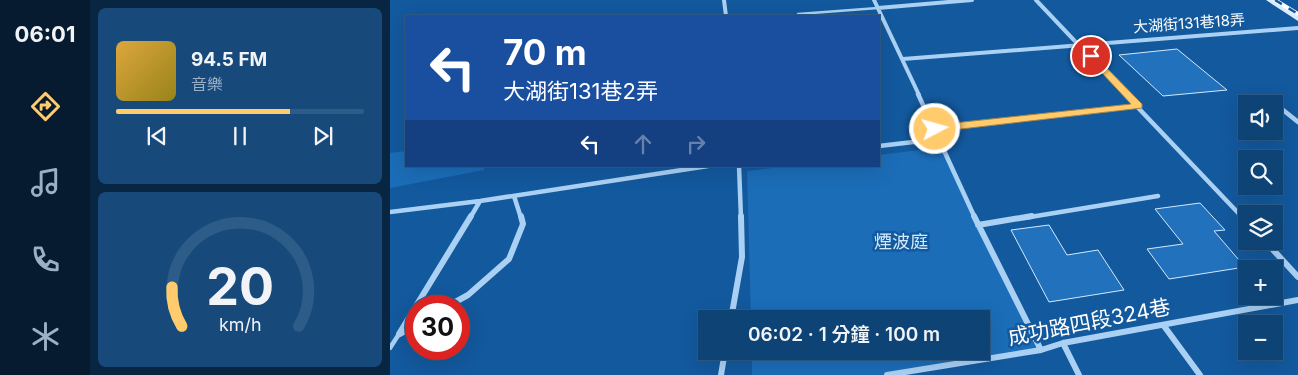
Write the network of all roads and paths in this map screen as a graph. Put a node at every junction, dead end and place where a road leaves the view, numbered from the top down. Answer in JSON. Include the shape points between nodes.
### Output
{"nodes":[{"id":1,"x":724,"y":0,"type":"edge"},
{"id":2,"x":874,"y":0,"type":"edge"},
{"id":3,"x":972,"y":0,"type":"edge"},
{"id":4,"x":1036,"y":0,"type":"edge"},
{"id":5,"x":1270,"y":0,"type":"edge"},
{"id":6,"x":878,"y":8,"type":"junction"},
{"id":7,"x":798,"y":14,"type":"dead end"},
{"id":8,"x":726,"y":15,"type":"edge"},
{"id":9,"x":1298,"y":19,"type":"edge"},
{"id":10,"x":1298,"y":28,"type":"edge"},
{"id":11,"x":1079,"y":44,"type":"junction"},
{"id":12,"x":903,"y":59,"type":"junction"},
{"id":13,"x":1139,"y":106,"type":"junction"},
{"id":14,"x":1283,"y":110,"type":"edge"},
{"id":15,"x":1298,"y":122,"type":"edge"},
{"id":16,"x":935,"y":129,"type":"junction"},
{"id":17,"x":939,"y":139,"type":"junction"},
{"id":18,"x":880,"y":146,"type":"edge"},
{"id":19,"x":702,"y":167,"type":"edge"},
{"id":20,"x":738,"y":167,"type":"edge"},
{"id":21,"x":514,"y":196,"type":"junction"},
{"id":22,"x":1158,"y":196,"type":"dead end"},
{"id":23,"x":480,"y":201,"type":"junction"},
{"id":24,"x":390,"y":212,"type":"edge"},
{"id":25,"x":1238,"y":213,"type":"edge"},
{"id":26,"x":978,"y":225,"type":"junction"},
{"id":27,"x":1273,"y":250,"type":"edge"},
{"id":28,"x":1298,"y":277,"type":"edge"},
{"id":29,"x":423,"y":295,"type":"edge"},
{"id":30,"x":468,"y":295,"type":"edge"},
{"id":31,"x":1298,"y":300,"type":"edge"},
{"id":32,"x":733,"y":310,"type":"edge"},
{"id":33,"x":405,"y":324,"type":"edge"},
{"id":34,"x":1164,"y":326,"type":"junction"},
{"id":35,"x":405,"y":331,"type":"edge"},
{"id":36,"x":399,"y":334,"type":"junction"},
{"id":37,"x":1063,"y":343,"type":"junction"},
{"id":38,"x":390,"y":348,"type":"edge"},
{"id":39,"x":1041,"y":350,"type":"junction"},
{"id":40,"x":724,"y":360,"type":"edge"},
{"id":41,"x":721,"y":375,"type":"edge"},
{"id":42,"x":887,"y":375,"type":"edge"},
{"id":43,"x":1078,"y":375,"type":"edge"},
{"id":44,"x":1200,"y":375,"type":"edge"}],
"edges":[{"from":1,"to":8,"type":"street"},
{"from":2,"to":6,"type":"street"},
{"from":3,"to":6,"type":"street"},
{"from":4,"to":11,"type":"street"},
{"from":5,"to":9,"type":"main road"},
{"from":6,"to":7,"type":"lane"},
{"from":6,"to":12,"type":"street"},
{"from":10,"to":11,"type":"street","name":"大湖街131巷18弄"},
{"from":11,"to":12,"type":"street","name":"大湖街131巷18弄"},
{"from":11,"to":13,"type":"street"},
{"from":12,"to":16,"type":"street"},
{"from":13,"to":16,"type":"street"},
{"from":13,"to":25,"type":"street"},
{"from":14,"to":15,"type":"street"},
{"from":16,"to":17,"type":"street"},
{"from":17,"to":18,"type":"street"},
{"from":17,"to":26,"type":"street"},
{"from":19,"to":21,"type":"street"},
{"from":20,"to":32,"type":"street","via":[[742,257]]},
{"from":21,"to":23,"type":"street"},
{"from":21,"to":30,"type":"street","via":[[522,224],[509,259]]},
{"from":22,"to":26,"type":"street"},
{"from":23,"to":24,"type":"street"},
{"from":23,"to":29,"type":"street"},
{"from":26,"to":39,"type":"street"},
{"from":27,"to":28,"type":"street"},
{"from":31,"to":34,"type":"street","name":"成功路四段324巷"},
{"from":33,"to":36,"type":"street"},
{"from":34,"to":37,"type":"street","name":"成功路四段324巷"},
{"from":34,"to":44,"type":"street"},
{"from":35,"to":36,"type":"street"},
{"from":36,"to":38,"type":"lane"},
{"from":37,"to":39,"type":"street","name":"成功路四段324巷"},
{"from":37,"to":43,"type":"street"},
{"from":39,"to":42,"type":"street","name":"成功路四段324巷"},
{"from":40,"to":41,"type":"street"}]}
